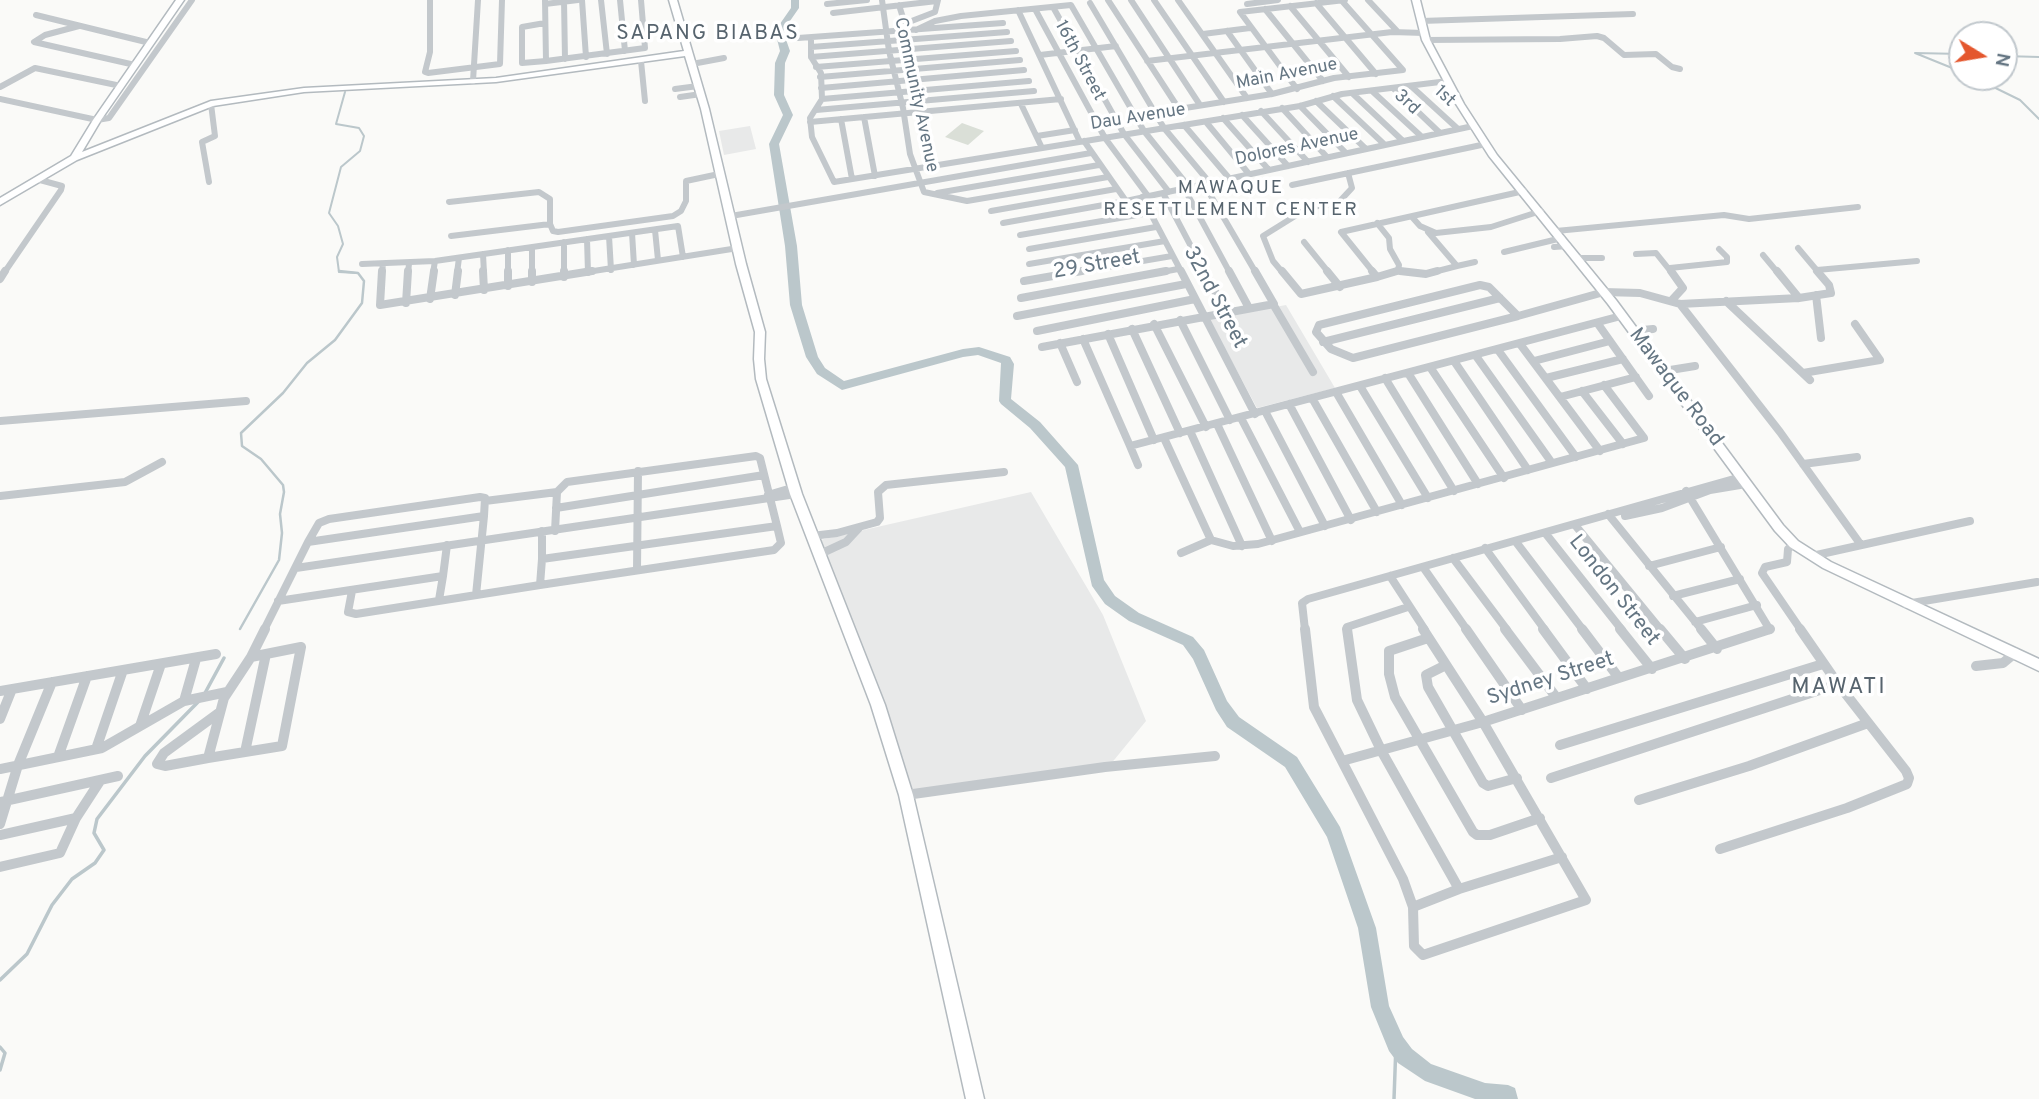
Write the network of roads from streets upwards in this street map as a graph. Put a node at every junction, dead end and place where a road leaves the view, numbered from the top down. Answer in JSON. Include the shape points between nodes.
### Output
{"nodes":[{"id":1,"x":180,"y":0,"type":"edge"},
{"id":2,"x":192,"y":0,"type":"edge"},
{"id":3,"x":430,"y":0,"type":"edge"},
{"id":4,"x":478,"y":0,"type":"edge"},
{"id":5,"x":502,"y":0,"type":"edge"},
{"id":6,"x":580,"y":0,"type":"edge"},
{"id":7,"x":601,"y":0,"type":"edge"},
{"id":8,"x":620,"y":0,"type":"edge"},
{"id":9,"x":641,"y":0,"type":"edge"},
{"id":10,"x":673,"y":0,"type":"edge"},
{"id":11,"x":867,"y":0,"type":"edge"},
{"id":12,"x":937,"y":0,"type":"edge"},
{"id":13,"x":1108,"y":0,"type":"edge"},
{"id":14,"x":1131,"y":0,"type":"edge"},
{"id":15,"x":1154,"y":0,"type":"edge"},
{"id":16,"x":1178,"y":0,"type":"edge"},
{"id":17,"x":1278,"y":0,"type":"edge"},
{"id":18,"x":1343,"y":0,"type":"edge"},
{"id":19,"x":1368,"y":0,"type":"edge"},
{"id":20,"x":1416,"y":0,"type":"edge"},
{"id":21,"x":565,"y":1,"type":"edge"},
{"id":22,"x":545,"y":2,"type":"edge"},
{"id":23,"x":918,"y":3,"type":"junction"},
{"id":24,"x":1090,"y":3,"type":"dead end"},
{"id":25,"x":882,"y":4,"type":"edge"},
{"id":26,"x":1247,"y":4,"type":"dead end"},
{"id":27,"x":1316,"y":4,"type":"junction"},
{"id":28,"x":827,"y":5,"type":"dead end"},
{"id":29,"x":899,"y":5,"type":"junction"},
{"id":30,"x":1290,"y":6,"type":"junction"},
{"id":31,"x":1053,"y":7,"type":"junction"},
{"id":32,"x":1035,"y":9,"type":"junction"},
{"id":33,"x":1265,"y":9,"type":"junction"},
{"id":34,"x":1018,"y":10,"type":"junction"},
{"id":35,"x":999,"y":12,"type":"junction"},
{"id":36,"x":833,"y":13,"type":"dead end"},
{"id":37,"x":1633,"y":14,"type":"dead end"},
{"id":38,"x":36,"y":15,"type":"dead end"},
{"id":39,"x":923,"y":18,"type":"junction"},
{"id":40,"x":905,"y":21,"type":"junction"},
{"id":41,"x":891,"y":22,"type":"junction"},
{"id":42,"x":545,"y":23,"type":"junction"},
{"id":43,"x":1003,"y":23,"type":"junction"},
{"id":44,"x":79,"y":26,"type":"junction"},
{"id":45,"x":1250,"y":28,"type":"junction"},
{"id":46,"x":916,"y":30,"type":"junction"},
{"id":47,"x":1227,"y":31,"type":"junction"},
{"id":48,"x":1395,"y":31,"type":"junction"},
{"id":49,"x":1423,"y":31,"type":"junction"},
{"id":50,"x":887,"y":32,"type":"junction"},
{"id":51,"x":1007,"y":32,"type":"junction"},
{"id":52,"x":1203,"y":34,"type":"junction"},
{"id":53,"x":1370,"y":34,"type":"junction"},
{"id":54,"x":798,"y":38,"type":"dead end"},
{"id":55,"x":811,"y":38,"type":"junction"},
{"id":56,"x":1345,"y":38,"type":"junction"},
{"id":57,"x":1319,"y":40,"type":"junction"},
{"id":58,"x":565,"y":41,"type":"junction"},
{"id":59,"x":888,"y":41,"type":"junction"},
{"id":60,"x":1011,"y":41,"type":"junction"},
{"id":61,"x":150,"y":43,"type":"junction"},
{"id":62,"x":1292,"y":43,"type":"junction"},
{"id":63,"x":545,"y":44,"type":"junction"},
{"id":64,"x":1116,"y":46,"type":"junction"},
{"id":65,"x":1265,"y":46,"type":"junction"},
{"id":66,"x":811,"y":47,"type":"junction"},
{"id":67,"x":1096,"y":48,"type":"junction"},
{"id":68,"x":1239,"y":50,"type":"junction"},
{"id":69,"x":625,"y":51,"type":"junction"},
{"id":70,"x":889,"y":51,"type":"junction"},
{"id":71,"x":1016,"y":51,"type":"junction"},
{"id":72,"x":1078,"y":51,"type":"junction"},
{"id":73,"x":1059,"y":53,"type":"junction"},
{"id":74,"x":1215,"y":53,"type":"junction"},
{"id":75,"x":607,"y":54,"type":"junction"},
{"id":76,"x":1040,"y":55,"type":"junction"},
{"id":77,"x":1191,"y":55,"type":"junction"},
{"id":78,"x":586,"y":57,"type":"junction"},
{"id":79,"x":811,"y":57,"type":"junction"},
{"id":80,"x":724,"y":58,"type":"dead end"},
{"id":81,"x":1169,"y":58,"type":"junction"},
{"id":82,"x":565,"y":59,"type":"junction"},
{"id":83,"x":690,"y":59,"type":"junction"},
{"id":84,"x":546,"y":61,"type":"junction"},
{"id":85,"x":641,"y":61,"type":"junction"},
{"id":86,"x":892,"y":61,"type":"junction"},
{"id":87,"x":1020,"y":61,"type":"junction"},
{"id":88,"x":1147,"y":61,"type":"junction"},
{"id":89,"x":135,"y":65,"type":"junction"},
{"id":90,"x":816,"y":67,"type":"junction"},
{"id":91,"x":475,"y":68,"type":"junction"},
{"id":92,"x":1680,"y":69,"type":"dead end"},
{"id":93,"x":1024,"y":70,"type":"junction"},
{"id":94,"x":895,"y":71,"type":"junction"},
{"id":95,"x":1376,"y":74,"type":"junction"},
{"id":96,"x":820,"y":77,"type":"junction"},
{"id":97,"x":1349,"y":77,"type":"junction"},
{"id":98,"x":473,"y":81,"type":"junction"},
{"id":99,"x":896,"y":81,"type":"junction"},
{"id":100,"x":1029,"y":81,"type":"junction"},
{"id":101,"x":1323,"y":81,"type":"junction"},
{"id":102,"x":1448,"y":81,"type":"junction"},
{"id":103,"x":121,"y":86,"type":"junction"},
{"id":104,"x":1411,"y":86,"type":"junction"},
{"id":105,"x":0,"y":87,"type":"edge"},
{"id":106,"x":821,"y":88,"type":"junction"},
{"id":107,"x":1393,"y":88,"type":"junction"},
{"id":108,"x":675,"y":89,"type":"dead end"},
{"id":109,"x":1297,"y":89,"type":"junction"},
{"id":110,"x":699,"y":90,"type":"junction"},
{"id":111,"x":1034,"y":91,"type":"junction"},
{"id":112,"x":1372,"y":91,"type":"junction"},
{"id":113,"x":898,"y":92,"type":"junction"},
{"id":114,"x":1352,"y":93,"type":"junction"},
{"id":115,"x":1272,"y":94,"type":"junction"},
{"id":116,"x":1333,"y":96,"type":"junction"},
{"id":117,"x":680,"y":97,"type":"dead end"},
{"id":118,"x":1247,"y":98,"type":"junction"},
{"id":119,"x":0,"y":99,"type":"edge"},
{"id":120,"x":822,"y":99,"type":"junction"},
{"id":121,"x":1061,"y":99,"type":"junction"},
{"id":122,"x":645,"y":101,"type":"dead end"},
{"id":123,"x":1316,"y":101,"type":"junction"},
{"id":124,"x":1039,"y":102,"type":"junction"},
{"id":125,"x":1224,"y":102,"type":"junction"},
{"id":126,"x":901,"y":103,"type":"junction"},
{"id":127,"x":211,"y":104,"type":"junction"},
{"id":128,"x":1021,"y":104,"type":"junction"},
{"id":129,"x":1200,"y":105,"type":"junction"},
{"id":130,"x":1300,"y":106,"type":"junction"},
{"id":131,"x":1282,"y":108,"type":"junction"},
{"id":132,"x":816,"y":110,"type":"junction"},
{"id":133,"x":1261,"y":111,"type":"junction"},
{"id":134,"x":904,"y":114,"type":"junction"},
{"id":135,"x":1242,"y":115,"type":"junction"},
{"id":136,"x":864,"y":117,"type":"junction"},
{"id":137,"x":1223,"y":118,"type":"junction"},
{"id":138,"x":841,"y":119,"type":"junction"},
{"id":139,"x":97,"y":120,"type":"junction"},
{"id":140,"x":810,"y":122,"type":"junction"},
{"id":141,"x":1206,"y":122,"type":"junction"},
{"id":142,"x":1184,"y":125,"type":"junction"},
{"id":143,"x":1474,"y":126,"type":"junction"},
{"id":144,"x":1164,"y":128,"type":"junction"},
{"id":145,"x":1458,"y":129,"type":"junction"},
{"id":146,"x":1074,"y":130,"type":"junction"},
{"id":147,"x":1144,"y":131,"type":"junction"},
{"id":148,"x":1440,"y":133,"type":"junction"},
{"id":149,"x":1124,"y":134,"type":"junction"},
{"id":150,"x":1037,"y":136,"type":"junction"},
{"id":151,"x":1422,"y":137,"type":"junction"},
{"id":152,"x":1105,"y":138,"type":"junction"},
{"id":153,"x":1082,"y":141,"type":"junction"},
{"id":154,"x":1403,"y":141,"type":"junction"},
{"id":155,"x":1486,"y":144,"type":"junction"},
{"id":156,"x":1385,"y":145,"type":"junction"},
{"id":157,"x":1042,"y":148,"type":"junction"},
{"id":158,"x":1366,"y":149,"type":"junction"},
{"id":159,"x":1091,"y":153,"type":"junction"},
{"id":160,"x":1346,"y":153,"type":"junction"},
{"id":161,"x":74,"y":158,"type":"junction"},
{"id":162,"x":1327,"y":158,"type":"junction"},
{"id":163,"x":1308,"y":162,"type":"junction"},
{"id":164,"x":1099,"y":165,"type":"junction"},
{"id":165,"x":1288,"y":166,"type":"junction"},
{"id":166,"x":913,"y":169,"type":"junction"},
{"id":167,"x":1269,"y":170,"type":"junction"},
{"id":168,"x":1348,"y":173,"type":"junction"},
{"id":169,"x":719,"y":174,"type":"junction"},
{"id":170,"x":1249,"y":174,"type":"junction"},
{"id":171,"x":875,"y":176,"type":"junction"},
{"id":172,"x":1108,"y":177,"type":"junction"},
{"id":173,"x":1229,"y":178,"type":"junction"},
{"id":174,"x":852,"y":179,"type":"junction"},
{"id":175,"x":40,"y":180,"type":"junction"},
{"id":176,"x":209,"y":182,"type":"dead end"},
{"id":177,"x":919,"y":182,"type":"junction"},
{"id":178,"x":1207,"y":183,"type":"junction"},
{"id":179,"x":1292,"y":185,"type":"dead end"},
{"id":180,"x":1186,"y":188,"type":"junction"},
{"id":181,"x":1116,"y":189,"type":"junction"},
{"id":182,"x":1524,"y":191,"type":"junction"},
{"id":183,"x":1166,"y":192,"type":"junction"},
{"id":184,"x":929,"y":194,"type":"junction"},
{"id":185,"x":1145,"y":197,"type":"junction"},
{"id":186,"x":0,"y":201,"type":"edge"},
{"id":187,"x":1126,"y":201,"type":"junction"},
{"id":188,"x":449,"y":202,"type":"dead end"},
{"id":189,"x":1858,"y":207,"type":"dead end"},
{"id":190,"x":991,"y":211,"type":"dead end"},
{"id":191,"x":1541,"y":211,"type":"junction"},
{"id":192,"x":1149,"y":213,"type":"junction"},
{"id":193,"x":731,"y":216,"type":"junction"},
{"id":194,"x":1412,"y":217,"type":"junction"},
{"id":195,"x":1003,"y":223,"type":"dead end"},
{"id":196,"x":1377,"y":223,"type":"junction"},
{"id":197,"x":550,"y":224,"type":"junction"},
{"id":198,"x":1156,"y":227,"type":"junction"},
{"id":199,"x":656,"y":230,"type":"junction"},
{"id":200,"x":632,"y":233,"type":"junction"},
{"id":201,"x":1431,"y":233,"type":"junction"},
{"id":202,"x":1020,"y":235,"type":"dead end"},
{"id":203,"x":451,"y":236,"type":"dead end"},
{"id":204,"x":609,"y":236,"type":"junction"},
{"id":205,"x":587,"y":239,"type":"junction"},
{"id":206,"x":1165,"y":241,"type":"junction"},
{"id":207,"x":1560,"y":241,"type":"junction"},
{"id":208,"x":564,"y":242,"type":"junction"},
{"id":209,"x":1304,"y":242,"type":"dead end"},
{"id":210,"x":532,"y":247,"type":"junction"},
{"id":211,"x":738,"y":248,"type":"junction"},
{"id":212,"x":1798,"y":248,"type":"dead end"},
{"id":213,"x":1029,"y":249,"type":"dead end"},
{"id":214,"x":1719,"y":249,"type":"dead end"},
{"id":215,"x":508,"y":250,"type":"junction"},
{"id":216,"x":1504,"y":252,"type":"dead end"},
{"id":217,"x":484,"y":254,"type":"junction"},
{"id":218,"x":1636,"y":254,"type":"dead end"},
{"id":219,"x":1763,"y":255,"type":"dead end"},
{"id":220,"x":1172,"y":256,"type":"junction"},
{"id":221,"x":682,"y":257,"type":"junction"},
{"id":222,"x":459,"y":258,"type":"junction"},
{"id":223,"x":1578,"y":258,"type":"junction"},
{"id":224,"x":1602,"y":258,"type":"dead end"},
{"id":225,"x":658,"y":260,"type":"junction"},
{"id":226,"x":435,"y":261,"type":"junction"},
{"id":227,"x":1917,"y":261,"type":"dead end"},
{"id":228,"x":1475,"y":262,"type":"dead end"},
{"id":229,"x":362,"y":264,"type":"dead end"},
{"id":230,"x":383,"y":264,"type":"junction"},
{"id":231,"x":409,"y":264,"type":"junction"},
{"id":232,"x":1029,"y":264,"type":"dead end"},
{"id":233,"x":634,"y":265,"type":"junction"},
{"id":234,"x":1457,"y":266,"type":"junction"},
{"id":235,"x":1670,"y":268,"type":"junction"},
{"id":236,"x":1178,"y":269,"type":"junction"},
{"id":237,"x":611,"y":270,"type":"junction"},
{"id":238,"x":1817,"y":270,"type":"junction"},
{"id":239,"x":1398,"y":271,"type":"junction"},
{"id":240,"x":587,"y":273,"type":"junction"},
{"id":241,"x":564,"y":277,"type":"junction"},
{"id":242,"x":1377,"y":277,"type":"junction"},
{"id":243,"x":0,"y":279,"type":"edge"},
{"id":244,"x":1024,"y":281,"type":"dead end"},
{"id":245,"x":532,"y":282,"type":"junction"},
{"id":246,"x":1186,"y":284,"type":"junction"},
{"id":247,"x":508,"y":286,"type":"junction"},
{"id":248,"x":1340,"y":287,"type":"junction"},
{"id":249,"x":1683,"y":288,"type":"junction"},
{"id":250,"x":484,"y":290,"type":"junction"},
{"id":251,"x":1604,"y":292,"type":"junction"},
{"id":252,"x":455,"y":295,"type":"junction"},
{"id":253,"x":1815,"y":295,"type":"junction"},
{"id":254,"x":1021,"y":298,"type":"dead end"},
{"id":255,"x":1500,"y":298,"type":"junction"},
{"id":256,"x":1799,"y":298,"type":"junction"},
{"id":257,"x":430,"y":299,"type":"junction"},
{"id":258,"x":1195,"y":299,"type":"junction"},
{"id":259,"x":1726,"y":301,"type":"junction"},
{"id":260,"x":1676,"y":302,"type":"junction"},
{"id":261,"x":1701,"y":302,"type":"junction"},
{"id":262,"x":406,"y":303,"type":"junction"},
{"id":263,"x":1273,"y":303,"type":"junction"},
{"id":264,"x":1249,"y":308,"type":"junction"},
{"id":265,"x":1226,"y":312,"type":"junction"},
{"id":266,"x":1203,"y":315,"type":"junction"},
{"id":267,"x":1017,"y":316,"type":"dead end"},
{"id":268,"x":1518,"y":316,"type":"junction"},
{"id":269,"x":1621,"y":316,"type":"junction"},
{"id":270,"x":1180,"y":320,"type":"junction"},
{"id":271,"x":1154,"y":324,"type":"junction"},
{"id":272,"x":1598,"y":324,"type":"junction"},
{"id":273,"x":1855,"y":324,"type":"dead end"},
{"id":274,"x":1653,"y":329,"type":"dead end"},
{"id":275,"x":1132,"y":330,"type":"junction"},
{"id":276,"x":1037,"y":331,"type":"dead end"},
{"id":277,"x":1632,"y":331,"type":"junction"},
{"id":278,"x":1108,"y":334,"type":"junction"},
{"id":279,"x":1083,"y":338,"type":"junction"},
{"id":280,"x":1821,"y":338,"type":"dead end"},
{"id":281,"x":1610,"y":341,"type":"junction"},
{"id":282,"x":1323,"y":342,"type":"junction"},
{"id":283,"x":1060,"y":343,"type":"junction"},
{"id":284,"x":1520,"y":344,"type":"junction"},
{"id":285,"x":1042,"y":347,"type":"dead end"},
{"id":286,"x":1498,"y":350,"type":"junction"},
{"id":287,"x":1476,"y":356,"type":"junction"},
{"id":288,"x":1623,"y":359,"type":"junction"},
{"id":289,"x":1454,"y":361,"type":"junction"},
{"id":290,"x":1534,"y":361,"type":"junction"},
{"id":291,"x":1695,"y":366,"type":"dead end"},
{"id":292,"x":1430,"y":367,"type":"junction"},
{"id":293,"x":1664,"y":371,"type":"junction"},
{"id":294,"x":1312,"y":372,"type":"dead end"},
{"id":295,"x":1408,"y":373,"type":"junction"},
{"id":296,"x":1803,"y":373,"type":"junction"},
{"id":297,"x":1636,"y":377,"type":"junction"},
{"id":298,"x":1546,"y":378,"type":"junction"},
{"id":299,"x":1385,"y":379,"type":"junction"},
{"id":300,"x":1810,"y":380,"type":"dead end"},
{"id":301,"x":1077,"y":382,"type":"dead end"},
{"id":302,"x":1604,"y":385,"type":"junction"},
{"id":303,"x":1360,"y":386,"type":"junction"},
{"id":304,"x":1582,"y":391,"type":"junction"},
{"id":305,"x":1336,"y":392,"type":"junction"},
{"id":306,"x":1649,"y":396,"type":"dead end"},
{"id":307,"x":1560,"y":397,"type":"junction"},
{"id":308,"x":1312,"y":398,"type":"junction"},
{"id":309,"x":246,"y":401,"type":"dead end"},
{"id":310,"x":1289,"y":404,"type":"junction"},
{"id":311,"x":1265,"y":411,"type":"junction"},
{"id":312,"x":1255,"y":414,"type":"junction"},
{"id":313,"x":1241,"y":418,"type":"junction"},
{"id":314,"x":1230,"y":420,"type":"junction"},
{"id":315,"x":0,"y":421,"type":"edge"},
{"id":316,"x":1217,"y":424,"type":"junction"},
{"id":317,"x":1206,"y":427,"type":"junction"},
{"id":318,"x":1185,"y":432,"type":"junction"},
{"id":319,"x":1159,"y":439,"type":"junction"},
{"id":320,"x":1623,"y":444,"type":"junction"},
{"id":321,"x":1130,"y":446,"type":"junction"},
{"id":322,"x":1600,"y":451,"type":"junction"},
{"id":323,"x":1576,"y":457,"type":"junction"},
{"id":324,"x":1857,"y":457,"type":"dead end"},
{"id":325,"x":162,"y":462,"type":"dead end"},
{"id":326,"x":1552,"y":463,"type":"junction"},
{"id":327,"x":1803,"y":464,"type":"junction"},
{"id":328,"x":1138,"y":465,"type":"dead end"},
{"id":329,"x":1528,"y":470,"type":"junction"},
{"id":330,"x":638,"y":471,"type":"junction"},
{"id":331,"x":1003,"y":472,"type":"dead end"},
{"id":332,"x":764,"y":475,"type":"junction"},
{"id":333,"x":1504,"y":478,"type":"junction"},
{"id":334,"x":1744,"y":481,"type":"junction"},
{"id":335,"x":1478,"y":484,"type":"junction"},
{"id":336,"x":795,"y":490,"type":"junction"},
{"id":337,"x":1454,"y":491,"type":"junction"},
{"id":338,"x":556,"y":492,"type":"junction"},
{"id":339,"x":638,"y":494,"type":"junction"},
{"id":340,"x":1689,"y":494,"type":"junction"},
{"id":341,"x":0,"y":496,"type":"edge"},
{"id":342,"x":769,"y":497,"type":"junction"},
{"id":343,"x":1428,"y":498,"type":"junction"},
{"id":344,"x":485,"y":501,"type":"junction"},
{"id":345,"x":1402,"y":505,"type":"junction"},
{"id":346,"x":556,"y":508,"type":"junction"},
{"id":347,"x":1377,"y":512,"type":"junction"},
{"id":348,"x":484,"y":516,"type":"junction"},
{"id":349,"x":638,"y":516,"type":"junction"},
{"id":350,"x":1607,"y":517,"type":"junction"},
{"id":351,"x":1351,"y":520,"type":"junction"},
{"id":352,"x":1970,"y":521,"type":"dead end"},
{"id":353,"x":1575,"y":525,"type":"junction"},
{"id":354,"x":1777,"y":525,"type":"junction"},
{"id":355,"x":777,"y":526,"type":"junction"},
{"id":356,"x":1325,"y":526,"type":"junction"},
{"id":357,"x":859,"y":528,"type":"junction"},
{"id":358,"x":551,"y":530,"type":"junction"},
{"id":359,"x":1300,"y":532,"type":"junction"},
{"id":360,"x":1546,"y":534,"type":"junction"},
{"id":361,"x":811,"y":536,"type":"junction"},
{"id":362,"x":482,"y":540,"type":"junction"},
{"id":363,"x":1211,"y":540,"type":"junction"},
{"id":364,"x":1272,"y":541,"type":"junction"},
{"id":365,"x":308,"y":542,"type":"junction"},
{"id":366,"x":1516,"y":542,"type":"junction"},
{"id":367,"x":637,"y":544,"type":"junction"},
{"id":368,"x":1794,"y":544,"type":"junction"},
{"id":369,"x":447,"y":545,"type":"junction"},
{"id":370,"x":1861,"y":545,"type":"junction"},
{"id":371,"x":1242,"y":546,"type":"junction"},
{"id":372,"x":1721,"y":547,"type":"junction"},
{"id":373,"x":1485,"y":548,"type":"junction"},
{"id":374,"x":1181,"y":553,"type":"dead end"},
{"id":375,"x":1786,"y":554,"type":"junction"},
{"id":376,"x":818,"y":555,"type":"junction"},
{"id":377,"x":1812,"y":556,"type":"junction"},
{"id":378,"x":1453,"y":558,"type":"junction"},
{"id":379,"x":542,"y":559,"type":"junction"},
{"id":380,"x":1649,"y":566,"type":"junction"},
{"id":381,"x":1423,"y":567,"type":"junction"},
{"id":382,"x":296,"y":568,"type":"junction"},
{"id":383,"x":637,"y":570,"type":"junction"},
{"id":384,"x":443,"y":576,"type":"junction"},
{"id":385,"x":1390,"y":576,"type":"junction"},
{"id":386,"x":1740,"y":579,"type":"junction"},
{"id":387,"x":2037,"y":582,"type":"dead end"},
{"id":388,"x":540,"y":585,"type":"junction"},
{"id":389,"x":352,"y":591,"type":"junction"},
{"id":390,"x":477,"y":594,"type":"junction"},
{"id":391,"x":1673,"y":596,"type":"junction"},
{"id":392,"x":439,"y":600,"type":"junction"},
{"id":393,"x":278,"y":601,"type":"junction"},
{"id":394,"x":1906,"y":604,"type":"junction"},
{"id":395,"x":1757,"y":605,"type":"junction"},
{"id":396,"x":1408,"y":607,"type":"junction"},
{"id":397,"x":1695,"y":622,"type":"junction"},
{"id":398,"x":1428,"y":638,"type":"junction"},
{"id":399,"x":1717,"y":649,"type":"junction"},
{"id":400,"x":2015,"y":653,"type":"junction"},
{"id":401,"x":216,"y":654,"type":"dead end"},
{"id":402,"x":266,"y":654,"type":"junction"},
{"id":403,"x":251,"y":657,"type":"junction"},
{"id":404,"x":196,"y":659,"type":"junction"},
{"id":405,"x":1685,"y":659,"type":"junction"},
{"id":406,"x":161,"y":664,"type":"junction"},
{"id":407,"x":1823,"y":664,"type":"junction"},
{"id":408,"x":1446,"y":665,"type":"junction"},
{"id":409,"x":2039,"y":665,"type":"edge"},
{"id":410,"x":1976,"y":666,"type":"dead end"},
{"id":411,"x":1652,"y":669,"type":"junction"},
{"id":412,"x":123,"y":670,"type":"junction"},
{"id":413,"x":87,"y":676,"type":"junction"},
{"id":414,"x":1619,"y":678,"type":"junction"},
{"id":415,"x":52,"y":682,"type":"junction"},
{"id":416,"x":1838,"y":684,"type":"junction"},
{"id":417,"x":1587,"y":688,"type":"junction"},
{"id":418,"x":12,"y":689,"type":"junction"},
{"id":419,"x":0,"y":691,"type":"edge"},
{"id":420,"x":227,"y":692,"type":"junction"},
{"id":421,"x":1556,"y":697,"type":"junction"},
{"id":422,"x":188,"y":700,"type":"junction"},
{"id":423,"x":1522,"y":710,"type":"junction"},
{"id":424,"x":220,"y":712,"type":"junction"},
{"id":425,"x":0,"y":719,"type":"edge"},
{"id":426,"x":1483,"y":722,"type":"junction"},
{"id":427,"x":1868,"y":723,"type":"junction"},
{"id":428,"x":140,"y":726,"type":"junction"},
{"id":429,"x":1451,"y":729,"type":"junction"},
{"id":430,"x":1419,"y":740,"type":"junction"},
{"id":431,"x":1560,"y":745,"type":"dead end"},
{"id":432,"x":96,"y":749,"type":"junction"},
{"id":433,"x":245,"y":752,"type":"junction"},
{"id":434,"x":1382,"y":752,"type":"junction"},
{"id":435,"x":1215,"y":756,"type":"dead end"},
{"id":436,"x":58,"y":757,"type":"junction"},
{"id":437,"x":208,"y":758,"type":"junction"},
{"id":438,"x":1342,"y":761,"type":"junction"},
{"id":439,"x":18,"y":765,"type":"junction"},
{"id":440,"x":0,"y":769,"type":"edge"},
{"id":441,"x":117,"y":776,"type":"dead end"},
{"id":442,"x":1517,"y":778,"type":"junction"},
{"id":443,"x":1551,"y":778,"type":"dead end"},
{"id":444,"x":100,"y":781,"type":"junction"},
{"id":445,"x":906,"y":795,"type":"junction"},
{"id":446,"x":1639,"y":800,"type":"dead end"},
{"id":447,"x":4,"y":801,"type":"edge"},
{"id":448,"x":76,"y":818,"type":"junction"},
{"id":449,"x":1540,"y":818,"type":"junction"},
{"id":450,"x":0,"y":824,"type":"edge"},
{"id":451,"x":0,"y":835,"type":"edge"},
{"id":452,"x":1720,"y":849,"type":"dead end"},
{"id":453,"x":1562,"y":857,"type":"junction"},
{"id":454,"x":0,"y":867,"type":"edge"},
{"id":455,"x":1459,"y":889,"type":"junction"},
{"id":456,"x":1413,"y":907,"type":"junction"},
{"id":457,"x":975,"y":1099,"type":"edge"}],
"edges":[{"from":1,"to":61,"type":"street"},
{"from":2,"to":139,"type":"street","via":[[116,110],[109,118]]},
{"from":3,"to":91,"type":"street","via":[[430,51],[425,72]]},
{"from":4,"to":91,"type":"street"},
{"from":5,"to":91,"type":"street","via":[[502,66]]},
{"from":6,"to":21,"type":"street"},
{"from":6,"to":78,"type":"street"},
{"from":7,"to":75,"type":"street"},
{"from":8,"to":69,"type":"street"},
{"from":9,"to":69,"type":"street","via":[[646,46]]},
{"from":10,"to":83,"type":"street"},
{"from":11,"to":28,"type":"street"},
{"from":12,"to":23,"type":"street"},
{"from":12,"to":39,"type":"street","via":[[935,12]]},
{"from":13,"to":88,"type":"street"},
{"from":14,"to":81,"type":"street"},
{"from":15,"to":77,"type":"street"},
{"from":16,"to":52,"type":"street"},
{"from":17,"to":26,"type":"street"},
{"from":18,"to":27,"type":"street"},
{"from":18,"to":53,"type":"street"},
{"from":19,"to":48,"type":"street"},
{"from":20,"to":49,"type":"street","name":"Mawaque Road"},
{"from":21,"to":22,"type":"street"},
{"from":21,"to":58,"type":"street"},
{"from":22,"to":42,"type":"street"},
{"from":23,"to":29,"type":"street"},
{"from":23,"to":39,"type":"street"},
{"from":24,"to":64,"type":"street"},
{"from":25,"to":29,"type":"street"},
{"from":25,"to":36,"type":"street"},
{"from":25,"to":41,"type":"street","name":"Community Avenue"},
{"from":27,"to":30,"type":"street"},
{"from":27,"to":56,"type":"street"},
{"from":29,"to":40,"type":"street"},
{"from":30,"to":33,"type":"street"},
{"from":30,"to":57,"type":"street"},
{"from":31,"to":32,"type":"street"},
{"from":31,"to":67,"type":"street","via":[[1072,5]]},
{"from":31,"to":72,"type":"street"},
{"from":32,"to":34,"type":"street"},
{"from":32,"to":73,"type":"street","name":"16th Street"},
{"from":33,"to":45,"type":"street","via":[[1240,12]]},
{"from":33,"to":62,"type":"street"},
{"from":34,"to":35,"type":"street"},
{"from":34,"to":76,"type":"street"},
{"from":35,"to":43,"type":"street"},
{"from":35,"to":46,"type":"street","via":[[948,18]]},
{"from":37,"to":49,"type":"street"},
{"from":38,"to":44,"type":"street"},
{"from":39,"to":40,"type":"street"},
{"from":40,"to":41,"type":"street"},
{"from":41,"to":50,"type":"street","name":"Community Avenue"},
{"from":42,"to":63,"type":"street"},
{"from":42,"to":84,"type":"street","via":[[523,27],[522,63]]},
{"from":43,"to":46,"type":"street"},
{"from":43,"to":51,"type":"street"},
{"from":44,"to":61,"type":"street"},
{"from":44,"to":89,"type":"street","via":[[34,42]]},
{"from":45,"to":47,"type":"street"},
{"from":45,"to":65,"type":"street"},
{"from":46,"to":50,"type":"street"},
{"from":47,"to":52,"type":"street"},
{"from":47,"to":68,"type":"street"},
{"from":48,"to":49,"type":"street"},
{"from":48,"to":53,"type":"street"},
{"from":49,"to":92,"type":"street","via":[[1601,37],[1624,55],[1656,54]]},
{"from":49,"to":102,"type":"street","name":"Mawaque Road"},
{"from":50,"to":55,"type":"street"},
{"from":50,"to":59,"type":"street","name":"Community Avenue"},
{"from":51,"to":59,"type":"street"},
{"from":51,"to":60,"type":"street"},
{"from":52,"to":74,"type":"street"},
{"from":53,"to":56,"type":"street"},
{"from":53,"to":95,"type":"street","name":"Main Avenue","via":[[1403,69]]},
{"from":54,"to":55,"type":"street"},
{"from":55,"to":66,"type":"street"},
{"from":56,"to":57,"type":"street"},
{"from":56,"to":95,"type":"street"},
{"from":57,"to":62,"type":"street"},
{"from":57,"to":97,"type":"street"},
{"from":58,"to":63,"type":"street"},
{"from":58,"to":82,"type":"street"},
{"from":59,"to":66,"type":"street"},
{"from":59,"to":70,"type":"street","name":"Community Avenue"},
{"from":60,"to":70,"type":"street"},
{"from":60,"to":71,"type":"street"},
{"from":61,"to":89,"type":"street"},
{"from":62,"to":65,"type":"street"},
{"from":62,"to":101,"type":"street"},
{"from":63,"to":84,"type":"street"},
{"from":64,"to":67,"type":"street"},
{"from":64,"to":144,"type":"street"},
{"from":65,"to":68,"type":"street"},
{"from":65,"to":109,"type":"street"},
{"from":66,"to":79,"type":"street"},
{"from":67,"to":72,"type":"street"},
{"from":67,"to":147,"type":"street"},
{"from":68,"to":74,"type":"street"},
{"from":68,"to":115,"type":"street"},
{"from":69,"to":75,"type":"street"},
{"from":70,"to":79,"type":"street"},
{"from":70,"to":86,"type":"street","name":"Community Avenue"},
{"from":71,"to":86,"type":"street"},
{"from":71,"to":87,"type":"street"},
{"from":72,"to":73,"type":"street"},
{"from":72,"to":149,"type":"street"},
{"from":73,"to":76,"type":"street"},
{"from":73,"to":152,"type":"street","name":"16th Street"},
{"from":74,"to":77,"type":"street"},
{"from":74,"to":118,"type":"street"},
{"from":75,"to":78,"type":"street"},
{"from":76,"to":121,"type":"street"},
{"from":77,"to":81,"type":"street"},
{"from":77,"to":125,"type":"street"},
{"from":78,"to":82,"type":"street"},
{"from":79,"to":90,"type":"street"},
{"from":80,"to":83,"type":"street"},
{"from":81,"to":88,"type":"street"},
{"from":81,"to":129,"type":"street"},
{"from":82,"to":84,"type":"street"},
{"from":83,"to":85,"type":"street"},
{"from":83,"to":110,"type":"street"},
{"from":85,"to":98,"type":"street"},
{"from":85,"to":122,"type":"street"},
{"from":86,"to":90,"type":"street"},
{"from":86,"to":94,"type":"street","name":"Community Avenue"},
{"from":87,"to":93,"type":"street"},
{"from":87,"to":94,"type":"street"},
{"from":88,"to":129,"type":"street","name":"Main Avenue","via":[[1176,108]]},
{"from":89,"to":103,"type":"street"},
{"from":90,"to":96,"type":"street"},
{"from":91,"to":98,"type":"street"},
{"from":93,"to":99,"type":"street"},
{"from":93,"to":100,"type":"street"},
{"from":94,"to":96,"type":"street"},
{"from":94,"to":99,"type":"street","name":"Community Avenue"},
{"from":95,"to":97,"type":"street","name":"Main Avenue"},
{"from":96,"to":106,"type":"street"},
{"from":97,"to":101,"type":"street","name":"Main Avenue"},
{"from":98,"to":127,"type":"street","via":[[304,90]]},
{"from":99,"to":106,"type":"street"},
{"from":99,"to":113,"type":"street","name":"Community Avenue"},
{"from":100,"to":111,"type":"street"},
{"from":100,"to":113,"type":"street"},
{"from":101,"to":109,"type":"street","name":"Main Avenue"},
{"from":102,"to":104,"type":"street","name":"Dau Avenue"},
{"from":102,"to":143,"type":"street","name":"Mawaque Road"},
{"from":103,"to":105,"type":"street","via":[[32,68]]},
{"from":103,"to":139,"type":"street"},
{"from":104,"to":107,"type":"street","name":"Dau Avenue"},
{"from":104,"to":145,"type":"street","name":"1st"},
{"from":106,"to":120,"type":"street"},
{"from":107,"to":112,"type":"street","name":"Dau Avenue"},
{"from":107,"to":148,"type":"street"},
{"from":108,"to":110,"type":"street"},
{"from":109,"to":115,"type":"street","name":"Main Avenue"},
{"from":110,"to":117,"type":"street"},
{"from":110,"to":169,"type":"street"},
{"from":111,"to":124,"type":"street"},
{"from":111,"to":126,"type":"street"},
{"from":112,"to":114,"type":"street","name":"Dau Avenue"},
{"from":112,"to":151,"type":"street","name":"3rd"},
{"from":113,"to":120,"type":"street"},
{"from":113,"to":126,"type":"street","name":"Community Avenue"},
{"from":114,"to":116,"type":"street","name":"Dau Avenue"},
{"from":114,"to":154,"type":"street"},
{"from":115,"to":118,"type":"street","name":"Main Avenue"},
{"from":116,"to":123,"type":"street","name":"Dau Avenue"},
{"from":116,"to":156,"type":"street"},
{"from":118,"to":125,"type":"street","name":"Main Avenue"},
{"from":119,"to":139,"type":"street"},
{"from":120,"to":132,"type":"street"},
{"from":121,"to":124,"type":"street"},
{"from":121,"to":146,"type":"street"},
{"from":123,"to":130,"type":"street","name":"Dau Avenue"},
{"from":123,"to":158,"type":"street"},
{"from":124,"to":128,"type":"street"},
{"from":125,"to":129,"type":"street","name":"Main Avenue"},
{"from":126,"to":132,"type":"street"},
{"from":126,"to":134,"type":"street","name":"Community Avenue"},
{"from":127,"to":161,"type":"street"},
{"from":127,"to":176,"type":"street","via":[[215,136],[202,142]]},
{"from":128,"to":134,"type":"street"},
{"from":128,"to":150,"type":"street"},
{"from":130,"to":131,"type":"street","name":"Dau Avenue"},
{"from":130,"to":160,"type":"street"},
{"from":131,"to":133,"type":"street","name":"Dau Avenue"},
{"from":131,"to":162,"type":"street"},
{"from":132,"to":140,"type":"street"},
{"from":133,"to":135,"type":"street","name":"Dau Avenue"},
{"from":133,"to":163,"type":"street"},
{"from":134,"to":136,"type":"street"},
{"from":134,"to":166,"type":"street","name":"Community Avenue"},
{"from":135,"to":137,"type":"street","name":"Dau Avenue"},
{"from":135,"to":165,"type":"street"},
{"from":136,"to":138,"type":"street"},
{"from":136,"to":171,"type":"street"},
{"from":137,"to":141,"type":"street","name":"Dau Avenue"},
{"from":137,"to":167,"type":"street"},
{"from":138,"to":140,"type":"street"},
{"from":138,"to":174,"type":"street"},
{"from":139,"to":161,"type":"street"},
{"from":140,"to":174,"type":"street","name":"Dau Avenue","via":[[815,147],[832,181]]},
{"from":141,"to":142,"type":"street","name":"Dau Avenue"},
{"from":141,"to":170,"type":"street"},
{"from":142,"to":144,"type":"street","name":"Dau Avenue"},
{"from":142,"to":173,"type":"street"},
{"from":143,"to":145,"type":"street","name":"Dolores Avenue"},
{"from":143,"to":155,"type":"street","name":"Mawaque Road"},
{"from":144,"to":147,"type":"street","name":"Dau Avenue"},
{"from":144,"to":178,"type":"street"},
{"from":145,"to":148,"type":"street","name":"Dolores Avenue"},
{"from":146,"to":150,"type":"street"},
{"from":146,"to":153,"type":"street"},
{"from":147,"to":149,"type":"street","name":"Dau Avenue"},
{"from":147,"to":180,"type":"street"},
{"from":148,"to":151,"type":"street","name":"Dolores Avenue"},
{"from":149,"to":152,"type":"street","name":"Dau Avenue"},
{"from":149,"to":183,"type":"street"},
{"from":150,"to":157,"type":"street"},
{"from":151,"to":154,"type":"street","name":"Dolores Avenue"},
{"from":152,"to":153,"type":"street","name":"Dau Avenue"},
{"from":152,"to":185,"type":"street","name":"16th Street"},
{"from":153,"to":157,"type":"street","name":"Dau Avenue"},
{"from":153,"to":159,"type":"street"},
{"from":154,"to":156,"type":"street","name":"Dolores Avenue"},
{"from":155,"to":168,"type":"street"},
{"from":155,"to":182,"type":"street","name":"Mawaque Road"},
{"from":156,"to":158,"type":"street","name":"Dolores Avenue"},
{"from":157,"to":166,"type":"street","name":"Dau Avenue"},
{"from":158,"to":160,"type":"street","name":"Dolores Avenue"},
{"from":159,"to":164,"type":"street"},
{"from":159,"to":177,"type":"street"},
{"from":160,"to":162,"type":"street","name":"Dolores Avenue"},
{"from":161,"to":175,"type":"street"},
{"from":162,"to":163,"type":"street","name":"Dolores Avenue"},
{"from":163,"to":165,"type":"street","name":"Dolores Avenue"},
{"from":164,"to":172,"type":"street"},
{"from":164,"to":184,"type":"street"},
{"from":165,"to":167,"type":"street","name":"Dolores Avenue"},
{"from":166,"to":171,"type":"street","name":"Dau Avenue"},
{"from":166,"to":177,"type":"street","name":"Community Avenue"},
{"from":167,"to":170,"type":"street","name":"Dolores Avenue"},
{"from":168,"to":179,"type":"street"},
{"from":168,"to":248,"type":"street","via":[[1352,188],[1339,202],[1308,208],[1263,236],[1273,261],[1297,292],[1304,295]]},
{"from":169,"to":193,"type":"street"},
{"from":169,"to":197,"type":"street","via":[[686,181],[685,201],[673,216],[558,232]]},
{"from":170,"to":173,"type":"street","name":"Dolores Avenue"},
{"from":171,"to":174,"type":"street","name":"Dau Avenue"},
{"from":172,"to":181,"type":"street"},
{"from":172,"to":184,"type":"street","name":"Community Avenue","via":[[967,201]]},
{"from":173,"to":178,"type":"street","name":"Dolores Avenue"},
{"from":175,"to":186,"type":"street"},
{"from":175,"to":243,"type":"street","via":[[62,186],[61,190]]},
{"from":177,"to":184,"type":"street","name":"Community Avenue"},
{"from":177,"to":193,"type":"street"},
{"from":178,"to":180,"type":"street","name":"Dolores Avenue"},
{"from":178,"to":263,"type":"street"},
{"from":180,"to":183,"type":"street","name":"Dolores Avenue"},
{"from":180,"to":264,"type":"street"},
{"from":181,"to":187,"type":"street"},
{"from":181,"to":190,"type":"street"},
{"from":182,"to":191,"type":"street","name":"Mawaque Road"},
{"from":182,"to":194,"type":"street"},
{"from":183,"to":185,"type":"street","name":"Dolores Avenue"},
{"from":183,"to":265,"type":"street"},
{"from":185,"to":187,"type":"street","name":"Dolores Avenue"},
{"from":185,"to":192,"type":"street","name":"32nd Street"},
{"from":187,"to":195,"type":"street","name":"Dolores Avenue"},
{"from":188,"to":197,"type":"street","via":[[539,192],[550,199]]},
{"from":189,"to":207,"type":"street","via":[[1749,219],[1724,215]]},
{"from":191,"to":201,"type":"street","via":[[1490,227]]},
{"from":191,"to":207,"type":"street","name":"Mawaque Road"},
{"from":192,"to":198,"type":"street","name":"32nd Street"},
{"from":192,"to":202,"type":"street"},
{"from":193,"to":211,"type":"street"},
{"from":194,"to":196,"type":"street"},
{"from":194,"to":201,"type":"street"},
{"from":196,"to":239,"type":"street","via":[[1390,238]]},
{"from":196,"to":242,"type":"street","via":[[1341,232]]},
{"from":197,"to":203,"type":"street"},
{"from":198,"to":206,"type":"street","name":"32nd Street"},
{"from":198,"to":213,"type":"street"},
{"from":199,"to":200,"type":"street"},
{"from":199,"to":221,"type":"street","via":[[678,226]]},
{"from":199,"to":225,"type":"street"},
{"from":200,"to":204,"type":"street"},
{"from":200,"to":233,"type":"street"},
{"from":201,"to":234,"type":"street"},
{"from":204,"to":205,"type":"street"},
{"from":204,"to":237,"type":"street"},
{"from":205,"to":208,"type":"street"},
{"from":205,"to":240,"type":"street"},
{"from":206,"to":220,"type":"street","name":"32nd Street"},
{"from":206,"to":232,"type":"street"},
{"from":207,"to":216,"type":"street"},
{"from":207,"to":223,"type":"street","name":"Mawaque Road"},
{"from":208,"to":210,"type":"street"},
{"from":208,"to":241,"type":"street"},
{"from":209,"to":248,"type":"street"},
{"from":210,"to":215,"type":"street"},
{"from":210,"to":245,"type":"street"},
{"from":211,"to":221,"type":"street"},
{"from":211,"to":336,"type":"street","via":[[761,332],[761,379]]},
{"from":212,"to":238,"type":"street"},
{"from":214,"to":235,"type":"street","via":[[1727,262]]},
{"from":215,"to":217,"type":"street"},
{"from":215,"to":247,"type":"street"},
{"from":217,"to":222,"type":"street"},
{"from":217,"to":250,"type":"street"},
{"from":218,"to":235,"type":"street","via":[[1660,255]]},
{"from":219,"to":256,"type":"street"},
{"from":220,"to":236,"type":"street","name":"32nd Street"},
{"from":220,"to":244,"type":"street"},
{"from":221,"to":225,"type":"street"},
{"from":222,"to":226,"type":"street"},
{"from":222,"to":252,"type":"street"},
{"from":223,"to":224,"type":"street"},
{"from":223,"to":251,"type":"street","name":"Mawaque Road"},
{"from":225,"to":233,"type":"street"},
{"from":226,"to":231,"type":"street"},
{"from":226,"to":257,"type":"street"},
{"from":227,"to":238,"type":"street"},
{"from":228,"to":234,"type":"street"},
{"from":229,"to":230,"type":"street"},
{"from":230,"to":231,"type":"street"},
{"from":230,"to":262,"type":"street","via":[[378,305]]},
{"from":231,"to":262,"type":"street"},
{"from":233,"to":237,"type":"street"},
{"from":234,"to":239,"type":"street","via":[[1426,274]]},
{"from":235,"to":249,"type":"street"},
{"from":236,"to":246,"type":"street","name":"32nd Street"},
{"from":236,"to":254,"type":"street","name":"29 Street"},
{"from":237,"to":240,"type":"street"},
{"from":238,"to":253,"type":"street","via":[[1831,293]]},
{"from":239,"to":242,"type":"street"},
{"from":240,"to":241,"type":"street"},
{"from":241,"to":245,"type":"street"},
{"from":242,"to":248,"type":"street"},
{"from":245,"to":247,"type":"street"},
{"from":246,"to":258,"type":"street","name":"32nd Street"},
{"from":246,"to":267,"type":"street"},
{"from":247,"to":250,"type":"street"},
{"from":249,"to":260,"type":"street"},
{"from":249,"to":261,"type":"street"},
{"from":250,"to":252,"type":"street"},
{"from":251,"to":260,"type":"street","via":[[1628,291]]},
{"from":251,"to":268,"type":"street"},
{"from":251,"to":269,"type":"street","name":"Mawaque Road"},
{"from":252,"to":257,"type":"street"},
{"from":253,"to":256,"type":"street"},
{"from":253,"to":280,"type":"street"},
{"from":255,"to":268,"type":"street"},
{"from":255,"to":282,"type":"street"},
{"from":255,"to":282,"type":"street","via":[[1485,285],[1466,288],[1319,325],[1317,332]]},
{"from":256,"to":259,"type":"street"},
{"from":257,"to":262,"type":"street"},
{"from":258,"to":266,"type":"street","name":"32nd Street"},
{"from":258,"to":276,"type":"street"},
{"from":259,"to":261,"type":"street"},
{"from":259,"to":296,"type":"street"},
{"from":260,"to":261,"type":"street"},
{"from":260,"to":327,"type":"street"},
{"from":263,"to":264,"type":"street"},
{"from":263,"to":294,"type":"street"},
{"from":264,"to":265,"type":"street"},
{"from":265,"to":266,"type":"street"},
{"from":266,"to":270,"type":"street"},
{"from":266,"to":312,"type":"street","name":"32nd Street"},
{"from":268,"to":282,"type":"street","via":[[1353,358]]},
{"from":269,"to":272,"type":"street"},
{"from":269,"to":277,"type":"street","name":"Mawaque Road"},
{"from":270,"to":271,"type":"street"},
{"from":270,"to":314,"type":"street"},
{"from":271,"to":275,"type":"street"},
{"from":271,"to":317,"type":"street"},
{"from":272,"to":281,"type":"street"},
{"from":272,"to":284,"type":"street"},
{"from":273,"to":296,"type":"street","via":[[1880,360]]},
{"from":274,"to":277,"type":"street"},
{"from":275,"to":278,"type":"street"},
{"from":275,"to":318,"type":"street"},
{"from":277,"to":293,"type":"street","name":"Mawaque Road"},
{"from":278,"to":279,"type":"street"},
{"from":278,"to":319,"type":"street"},
{"from":279,"to":283,"type":"street"},
{"from":279,"to":321,"type":"street"},
{"from":281,"to":288,"type":"street"},
{"from":281,"to":290,"type":"street"},
{"from":283,"to":285,"type":"street"},
{"from":283,"to":301,"type":"street"},
{"from":284,"to":286,"type":"street"},
{"from":284,"to":290,"type":"street"},
{"from":286,"to":287,"type":"street"},
{"from":286,"to":323,"type":"street"},
{"from":287,"to":289,"type":"street"},
{"from":287,"to":326,"type":"street"},
{"from":288,"to":297,"type":"street"},
{"from":288,"to":298,"type":"street"},
{"from":289,"to":292,"type":"street"},
{"from":289,"to":329,"type":"street"},
{"from":290,"to":298,"type":"street"},
{"from":291,"to":293,"type":"street"},
{"from":292,"to":295,"type":"street"},
{"from":292,"to":333,"type":"street"},
{"from":293,"to":334,"type":"street","name":"Mawaque Road"},
{"from":295,"to":299,"type":"street"},
{"from":295,"to":335,"type":"street"},
{"from":296,"to":300,"type":"street"},
{"from":297,"to":302,"type":"street"},
{"from":297,"to":306,"type":"street"},
{"from":298,"to":307,"type":"street"},
{"from":299,"to":303,"type":"street"},
{"from":299,"to":337,"type":"street"},
{"from":302,"to":304,"type":"street"},
{"from":302,"to":320,"type":"street","via":[[1644,438]]},
{"from":303,"to":305,"type":"street"},
{"from":303,"to":343,"type":"street"},
{"from":304,"to":307,"type":"street"},
{"from":304,"to":320,"type":"street"},
{"from":305,"to":308,"type":"street"},
{"from":305,"to":345,"type":"street"},
{"from":307,"to":322,"type":"street"},
{"from":308,"to":310,"type":"street"},
{"from":308,"to":347,"type":"street"},
{"from":309,"to":315,"type":"street"},
{"from":310,"to":311,"type":"street"},
{"from":310,"to":351,"type":"street"},
{"from":311,"to":312,"type":"street"},
{"from":311,"to":356,"type":"street"},
{"from":312,"to":313,"type":"street"},
{"from":313,"to":314,"type":"street"},
{"from":313,"to":359,"type":"street"},
{"from":314,"to":316,"type":"street"},
{"from":316,"to":317,"type":"street"},
{"from":316,"to":364,"type":"street"},
{"from":317,"to":318,"type":"street"},
{"from":318,"to":319,"type":"street"},
{"from":318,"to":371,"type":"street"},
{"from":319,"to":321,"type":"street"},
{"from":319,"to":363,"type":"street"},
{"from":320,"to":322,"type":"street"},
{"from":321,"to":328,"type":"street"},
{"from":322,"to":323,"type":"street"},
{"from":323,"to":326,"type":"street"},
{"from":324,"to":327,"type":"street"},
{"from":325,"to":341,"type":"street","via":[[125,482]]},
{"from":326,"to":329,"type":"street"},
{"from":327,"to":370,"type":"street"},
{"from":329,"to":333,"type":"street"},
{"from":330,"to":332,"type":"street","via":[[756,456]]},
{"from":330,"to":338,"type":"street","via":[[567,482]]},
{"from":330,"to":339,"type":"street"},
{"from":331,"to":357,"type":"street","via":[[886,485],[878,492],[880,518]]},
{"from":332,"to":339,"type":"street"},
{"from":332,"to":342,"type":"street"},
{"from":333,"to":335,"type":"street"},
{"from":334,"to":340,"type":"street"},
{"from":334,"to":354,"type":"street","name":"Mawaque Road"},
{"from":335,"to":337,"type":"street"},
{"from":336,"to":342,"type":"street"},
{"from":336,"to":361,"type":"street"},
{"from":337,"to":343,"type":"street"},
{"from":338,"to":344,"type":"street"},
{"from":338,"to":346,"type":"street"},
{"from":339,"to":346,"type":"street"},
{"from":339,"to":349,"type":"street"},
{"from":340,"to":350,"type":"street"},
{"from":340,"to":372,"type":"street"},
{"from":342,"to":349,"type":"street"},
{"from":342,"to":355,"type":"street"},
{"from":343,"to":345,"type":"street"},
{"from":344,"to":348,"type":"street"},
{"from":344,"to":365,"type":"street","via":[[480,497],[323,520]]},
{"from":345,"to":347,"type":"street"},
{"from":346,"to":358,"type":"street"},
{"from":347,"to":351,"type":"street"},
{"from":348,"to":362,"type":"street"},
{"from":348,"to":365,"type":"street"},
{"from":349,"to":358,"type":"street"},
{"from":349,"to":367,"type":"street"},
{"from":350,"to":353,"type":"street"},
{"from":350,"to":380,"type":"street"},
{"from":351,"to":356,"type":"street"},
{"from":352,"to":370,"type":"street"},
{"from":353,"to":360,"type":"street"},
{"from":353,"to":405,"type":"street"},
{"from":354,"to":368,"type":"street","name":"Mawaque Road"},
{"from":354,"to":375,"type":"street"},
{"from":355,"to":367,"type":"street"},
{"from":355,"to":383,"type":"street","via":[[781,543],[774,550]]},
{"from":356,"to":359,"type":"street"},
{"from":357,"to":361,"type":"street"},
{"from":357,"to":376,"type":"street","via":[[846,542]]},
{"from":358,"to":362,"type":"street"},
{"from":358,"to":379,"type":"street"},
{"from":359,"to":364,"type":"street"},
{"from":360,"to":366,"type":"street"},
{"from":360,"to":411,"type":"street","name":"London Street"},
{"from":361,"to":376,"type":"street"},
{"from":362,"to":369,"type":"street"},
{"from":362,"to":390,"type":"street"},
{"from":363,"to":371,"type":"street"},
{"from":363,"to":374,"type":"street"},
{"from":364,"to":371,"type":"street"},
{"from":365,"to":382,"type":"street"},
{"from":366,"to":373,"type":"street"},
{"from":366,"to":414,"type":"street"},
{"from":367,"to":379,"type":"street"},
{"from":367,"to":383,"type":"street"},
{"from":368,"to":375,"type":"street"},
{"from":368,"to":377,"type":"street","name":"Mawaque Road"},
{"from":369,"to":382,"type":"street"},
{"from":369,"to":384,"type":"street"},
{"from":370,"to":377,"type":"street"},
{"from":372,"to":380,"type":"street"},
{"from":372,"to":386,"type":"street"},
{"from":373,"to":378,"type":"street"},
{"from":373,"to":417,"type":"street"},
{"from":375,"to":407,"type":"street","via":[[1787,562],[1765,567],[1762,573]]},
{"from":376,"to":445,"type":"street","via":[[878,705]]},
{"from":377,"to":394,"type":"street","name":"Mawaque Road"},
{"from":378,"to":381,"type":"street"},
{"from":378,"to":421,"type":"street"},
{"from":379,"to":388,"type":"street"},
{"from":380,"to":391,"type":"street"},
{"from":381,"to":385,"type":"street"},
{"from":381,"to":423,"type":"street"},
{"from":382,"to":393,"type":"street"},
{"from":383,"to":388,"type":"street"},
{"from":384,"to":389,"type":"street"},
{"from":384,"to":392,"type":"street"},
{"from":385,"to":396,"type":"street"},
{"from":385,"to":438,"type":"street","via":[[1302,603],[1313,702]]},
{"from":386,"to":391,"type":"street"},
{"from":386,"to":395,"type":"street"},
{"from":387,"to":394,"type":"street"},
{"from":388,"to":390,"type":"street"},
{"from":389,"to":392,"type":"street","via":[[348,612],[356,614]]},
{"from":389,"to":393,"type":"street"},
{"from":390,"to":392,"type":"street"},
{"from":391,"to":397,"type":"street"},
{"from":393,"to":403,"type":"street"},
{"from":394,"to":400,"type":"street","name":"Mawaque Road"},
{"from":395,"to":397,"type":"street"},
{"from":395,"to":399,"type":"street","name":"Sydney Street","via":[[1771,630]]},
{"from":396,"to":398,"type":"street"},
{"from":396,"to":434,"type":"street","via":[[1348,627],[1357,700]]},
{"from":397,"to":399,"type":"street"},
{"from":398,"to":408,"type":"street"},
{"from":398,"to":430,"type":"street","via":[[1388,654],[1395,697]]},
{"from":399,"to":405,"type":"street","name":"Sydney Street"},
{"from":400,"to":409,"type":"street","name":"Mawaque Road"},
{"from":400,"to":410,"type":"street","via":[[2004,663]]},
{"from":401,"to":404,"type":"street"},
{"from":402,"to":403,"type":"street"},
{"from":402,"to":433,"type":"street"},
{"from":402,"to":433,"type":"street","via":[[302,648],[282,746]]},
{"from":403,"to":420,"type":"street"},
{"from":404,"to":406,"type":"street"},
{"from":404,"to":422,"type":"street"},
{"from":405,"to":411,"type":"street","name":"Sydney Street"},
{"from":406,"to":412,"type":"street"},
{"from":406,"to":428,"type":"street"},
{"from":407,"to":416,"type":"street"},
{"from":407,"to":431,"type":"street"},
{"from":408,"to":426,"type":"street"},
{"from":408,"to":429,"type":"street","via":[[1430,671],[1426,680]]},
{"from":411,"to":414,"type":"street","name":"Sydney Street"},
{"from":412,"to":413,"type":"street"},
{"from":412,"to":432,"type":"street"},
{"from":413,"to":415,"type":"street"},
{"from":413,"to":436,"type":"street"},
{"from":414,"to":417,"type":"street","name":"Sydney Street"},
{"from":415,"to":418,"type":"street"},
{"from":415,"to":439,"type":"street"},
{"from":416,"to":427,"type":"street"},
{"from":416,"to":443,"type":"street"},
{"from":417,"to":421,"type":"street","name":"Sydney Street"},
{"from":418,"to":419,"type":"street"},
{"from":418,"to":425,"type":"street"},
{"from":420,"to":422,"type":"street"},
{"from":420,"to":424,"type":"street"},
{"from":421,"to":423,"type":"street","name":"Sydney Street"},
{"from":422,"to":428,"type":"street"},
{"from":423,"to":426,"type":"street","name":"Sydney Street"},
{"from":424,"to":437,"type":"street"},
{"from":424,"to":437,"type":"street","via":[[164,753],[157,764]]},
{"from":426,"to":429,"type":"street","name":"Sydney Street"},
{"from":426,"to":442,"type":"street"},
{"from":427,"to":446,"type":"street"},
{"from":427,"to":452,"type":"street","via":[[1906,771],[1907,784]]},
{"from":428,"to":432,"type":"street"},
{"from":429,"to":430,"type":"street","name":"Sydney Street"},
{"from":429,"to":442,"type":"street","via":[[1485,785]]},
{"from":430,"to":434,"type":"street","name":"Sydney Street"},
{"from":430,"to":449,"type":"street","via":[[1475,834],[1490,835]]},
{"from":432,"to":436,"type":"street"},
{"from":433,"to":437,"type":"street"},
{"from":434,"to":438,"type":"street","name":"Sydney Street"},
{"from":434,"to":455,"type":"street"},
{"from":435,"to":445,"type":"street"},
{"from":436,"to":439,"type":"street"},
{"from":438,"to":456,"type":"street"},
{"from":439,"to":440,"type":"street"},
{"from":439,"to":447,"type":"street"},
{"from":441,"to":444,"type":"street"},
{"from":442,"to":449,"type":"street"},
{"from":444,"to":447,"type":"street"},
{"from":444,"to":448,"type":"street"},
{"from":445,"to":457,"type":"street"},
{"from":447,"to":450,"type":"street"},
{"from":448,"to":451,"type":"street"},
{"from":448,"to":454,"type":"street","via":[[60,853]]},
{"from":449,"to":453,"type":"street"},
{"from":453,"to":455,"type":"street"},
{"from":453,"to":456,"type":"street","via":[[1586,900],[1428,955],[1414,946]]},
{"from":455,"to":456,"type":"street"}]}
